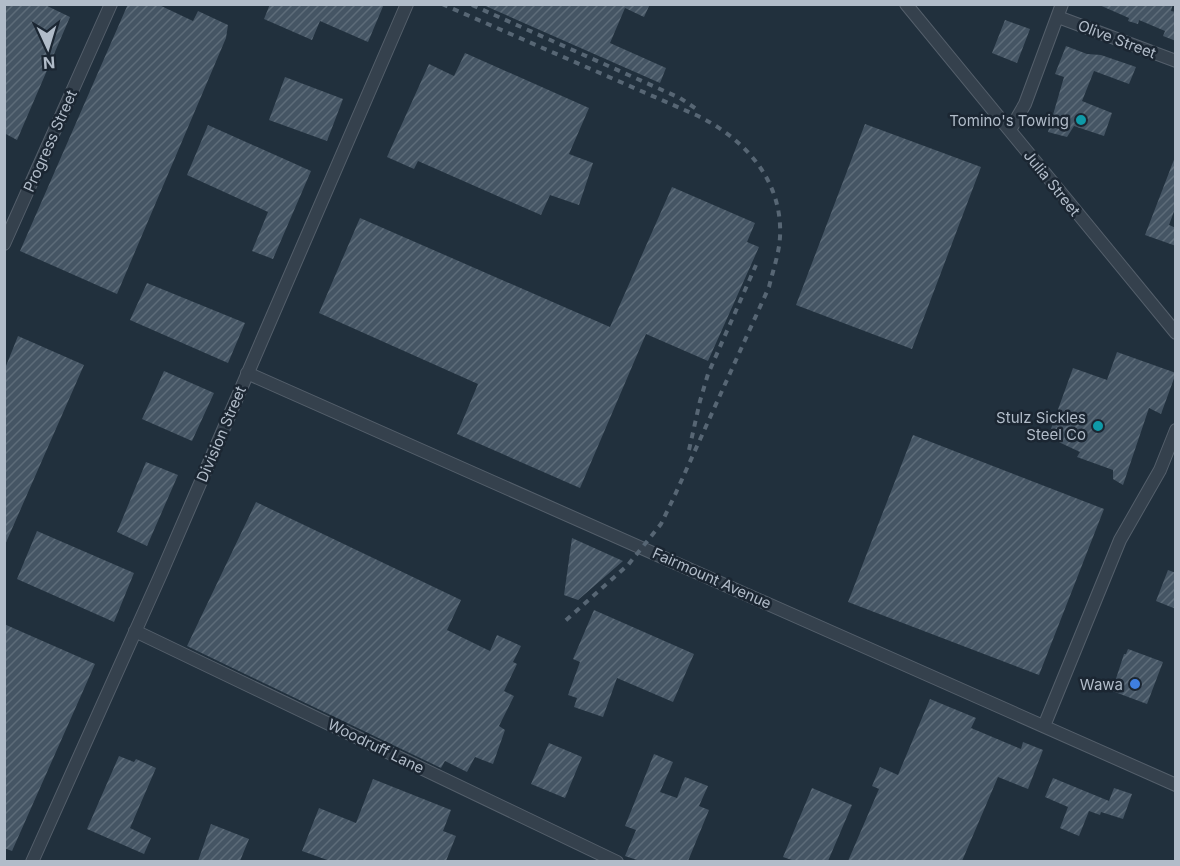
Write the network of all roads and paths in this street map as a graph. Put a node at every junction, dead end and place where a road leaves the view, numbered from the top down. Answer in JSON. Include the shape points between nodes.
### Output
{"nodes":[{"id":1,"x":111,"y":4,"type":"edge"},
{"id":2,"x":407,"y":4,"type":"edge"},
{"id":3,"x":906,"y":4,"type":"edge"},
{"id":4,"x":1062,"y":4,"type":"edge"},
{"id":5,"x":1058,"y":17,"type":"junction"},
{"id":6,"x":1176,"y":61,"type":"edge"},
{"id":7,"x":1010,"y":130,"type":"junction"},
{"id":8,"x":4,"y":244,"type":"edge"},
{"id":9,"x":1176,"y":333,"type":"edge"},
{"id":10,"x":247,"y":373,"type":"junction"},
{"id":11,"x":1176,"y":430,"type":"edge"},
{"id":12,"x":135,"y":631,"type":"junction"},
{"id":13,"x":1044,"y":726,"type":"junction"},
{"id":14,"x":1176,"y":785,"type":"edge"},
{"id":15,"x":32,"y":861,"type":"edge"},
{"id":16,"x":617,"y":861,"type":"edge"}],
"edges":[{"from":1,"to":8,"type":"street","name":"Progress Street"},
{"from":2,"to":10,"type":"street","name":"Division Street"},
{"from":3,"to":7,"type":"street","name":"Julia Street"},
{"from":4,"to":5,"type":"street"},
{"from":5,"to":6,"type":"street","name":"Olive Street"},
{"from":5,"to":7,"type":"street","via":[[1025,104]]},
{"from":7,"to":9,"type":"street","name":"Julia Street"},
{"from":10,"to":12,"type":"street","name":"Division Street"},
{"from":10,"to":13,"type":"street","name":"Fairmount Avenue"},
{"from":11,"to":13,"type":"street","via":[[1160,470],[1119,540]]},
{"from":12,"to":15,"type":"street","name":"Division Street"},
{"from":12,"to":16,"type":"street","name":"Woodruff Lane"},
{"from":13,"to":14,"type":"street","name":"Fairmount Avenue"}]}
